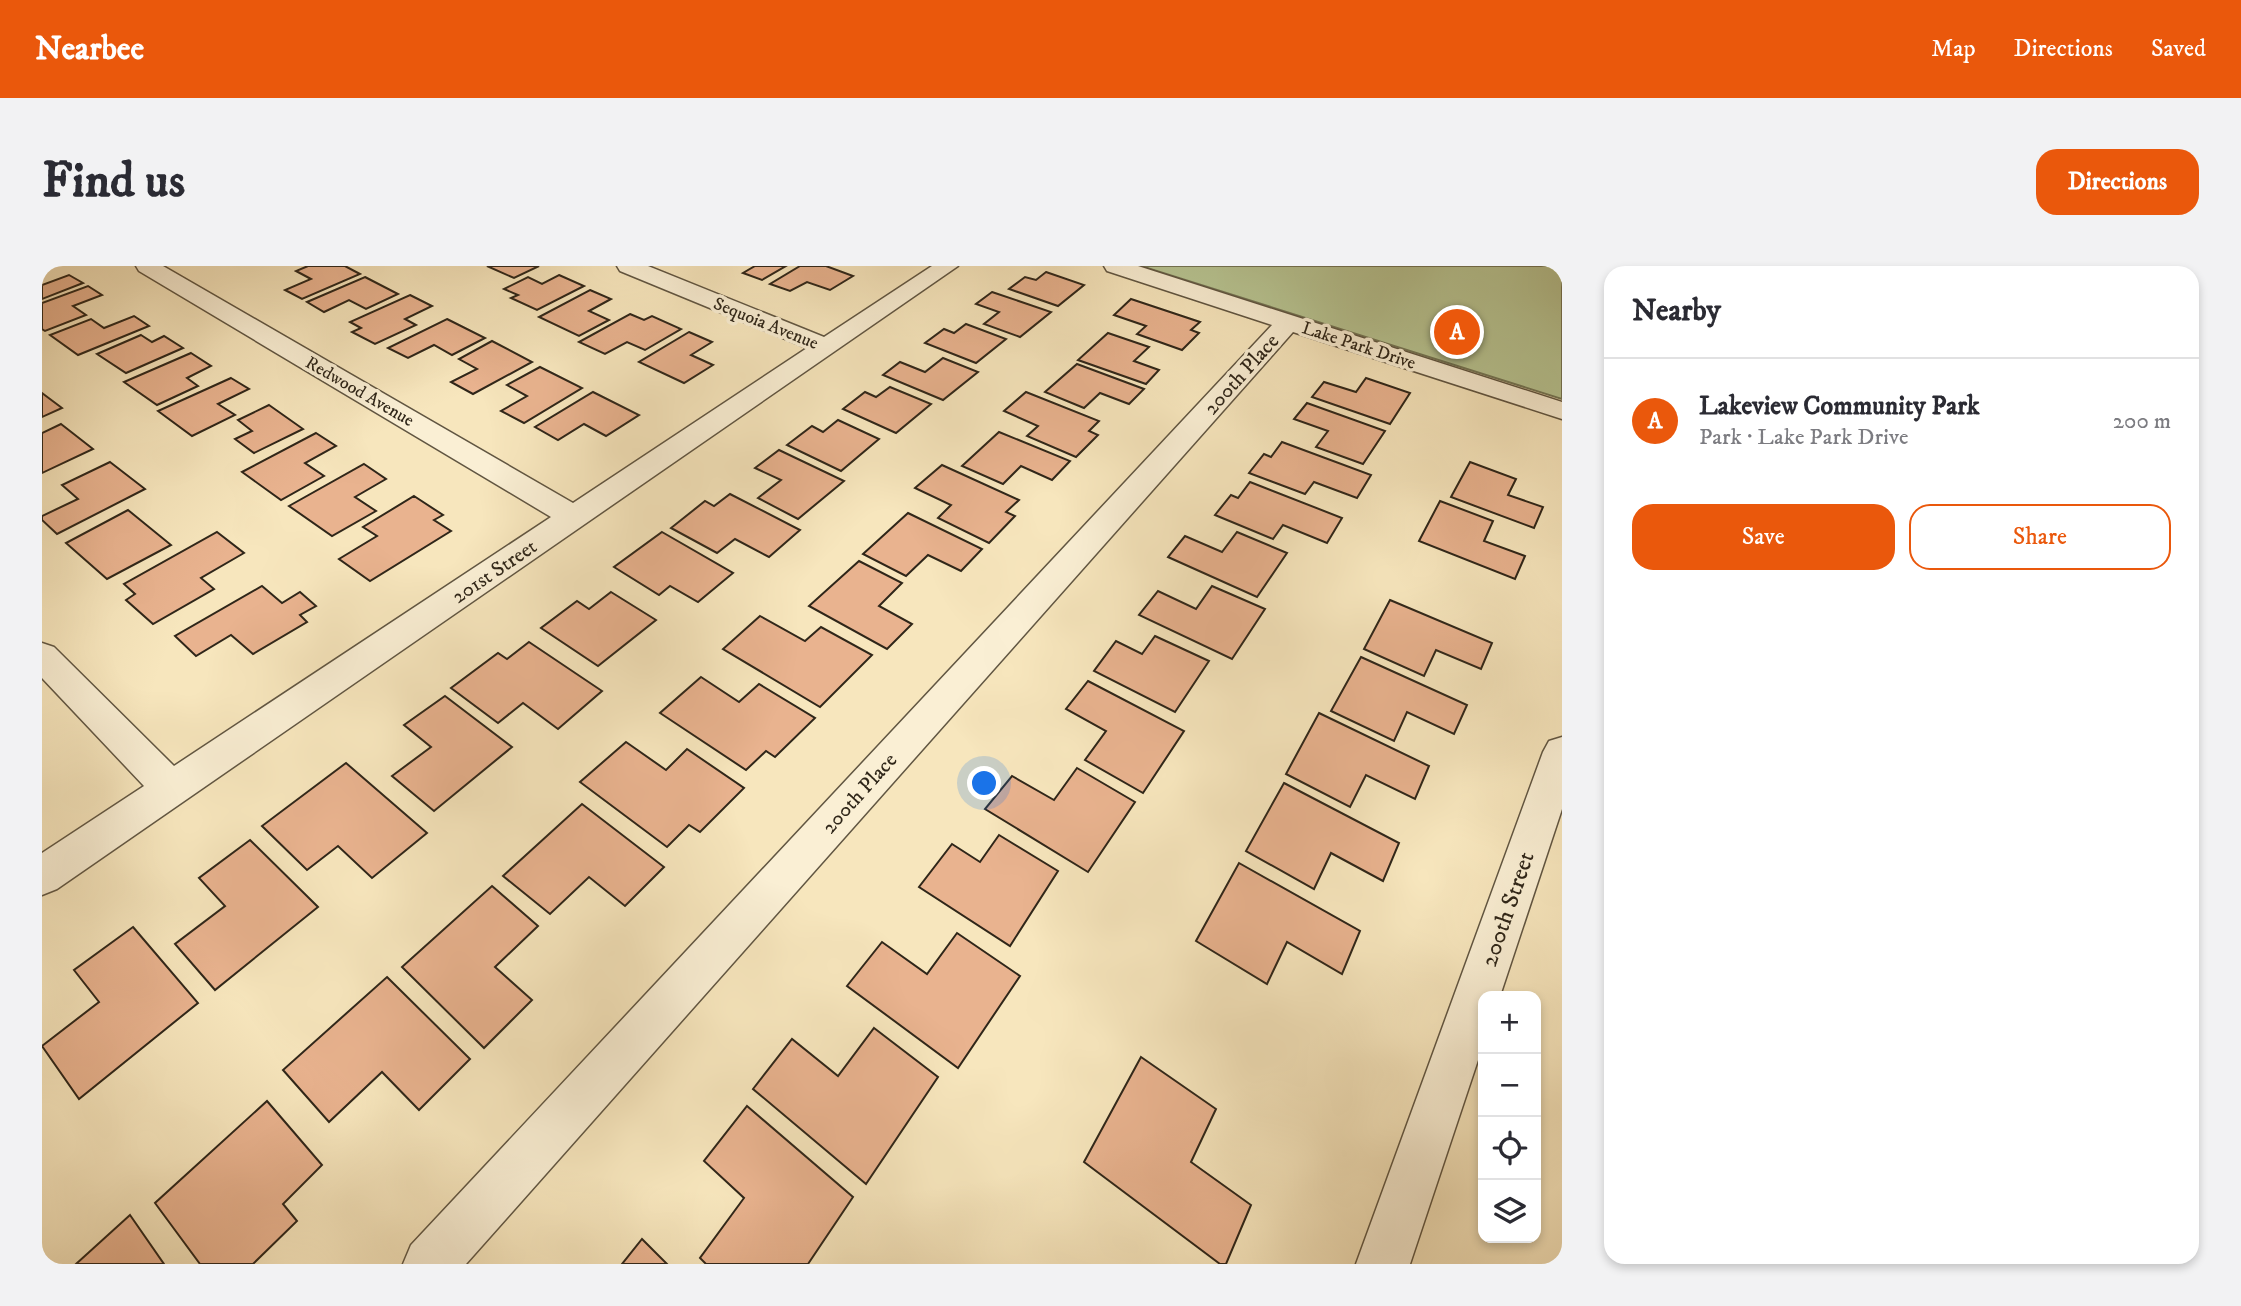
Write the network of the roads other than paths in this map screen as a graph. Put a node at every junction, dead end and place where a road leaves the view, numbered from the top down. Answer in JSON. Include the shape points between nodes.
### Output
{"nodes":[{"id":1,"x":147,"y":266,"type":"edge"},
{"id":2,"x":628,"y":266,"type":"edge"},
{"id":3,"x":947,"y":266,"type":"edge"},
{"id":4,"x":1115,"y":266,"type":"edge"},
{"id":5,"x":1288,"y":322,"type":"junction"},
{"id":6,"x":826,"y":348,"type":"junction"},
{"id":7,"x":1562,"y":411,"type":"edge"},
{"id":8,"x":574,"y":517,"type":"junction"},
{"id":9,"x":42,"y":656,"type":"edge"},
{"id":10,"x":1560,"y":766,"type":"edge"},
{"id":11,"x":172,"y":789,"type":"junction"},
{"id":12,"x":42,"y":876,"type":"edge"},
{"id":13,"x":430,"y":1264,"type":"edge"},
{"id":14,"x":1383,"y":1264,"type":"edge"}],
"edges":[{"from":1,"to":8,"type":"street","name":"Redwood Avenue"},
{"from":2,"to":6,"type":"street","name":"Sequoia Avenue"},
{"from":3,"to":6,"type":"street","name":"201st Street"},
{"from":4,"to":5,"type":"street","name":"Lake Park Drive"},
{"from":5,"to":7,"type":"street","name":"Lake Park Drive"},
{"from":5,"to":13,"type":"street","name":"200th Place"},
{"from":6,"to":8,"type":"street","name":"201st Street"},
{"from":8,"to":11,"type":"street","name":"201st Street"},
{"from":9,"to":11,"type":"street"},
{"from":10,"to":14,"type":"street","name":"200th Street"},
{"from":11,"to":12,"type":"street","name":"201st Street"}]}
